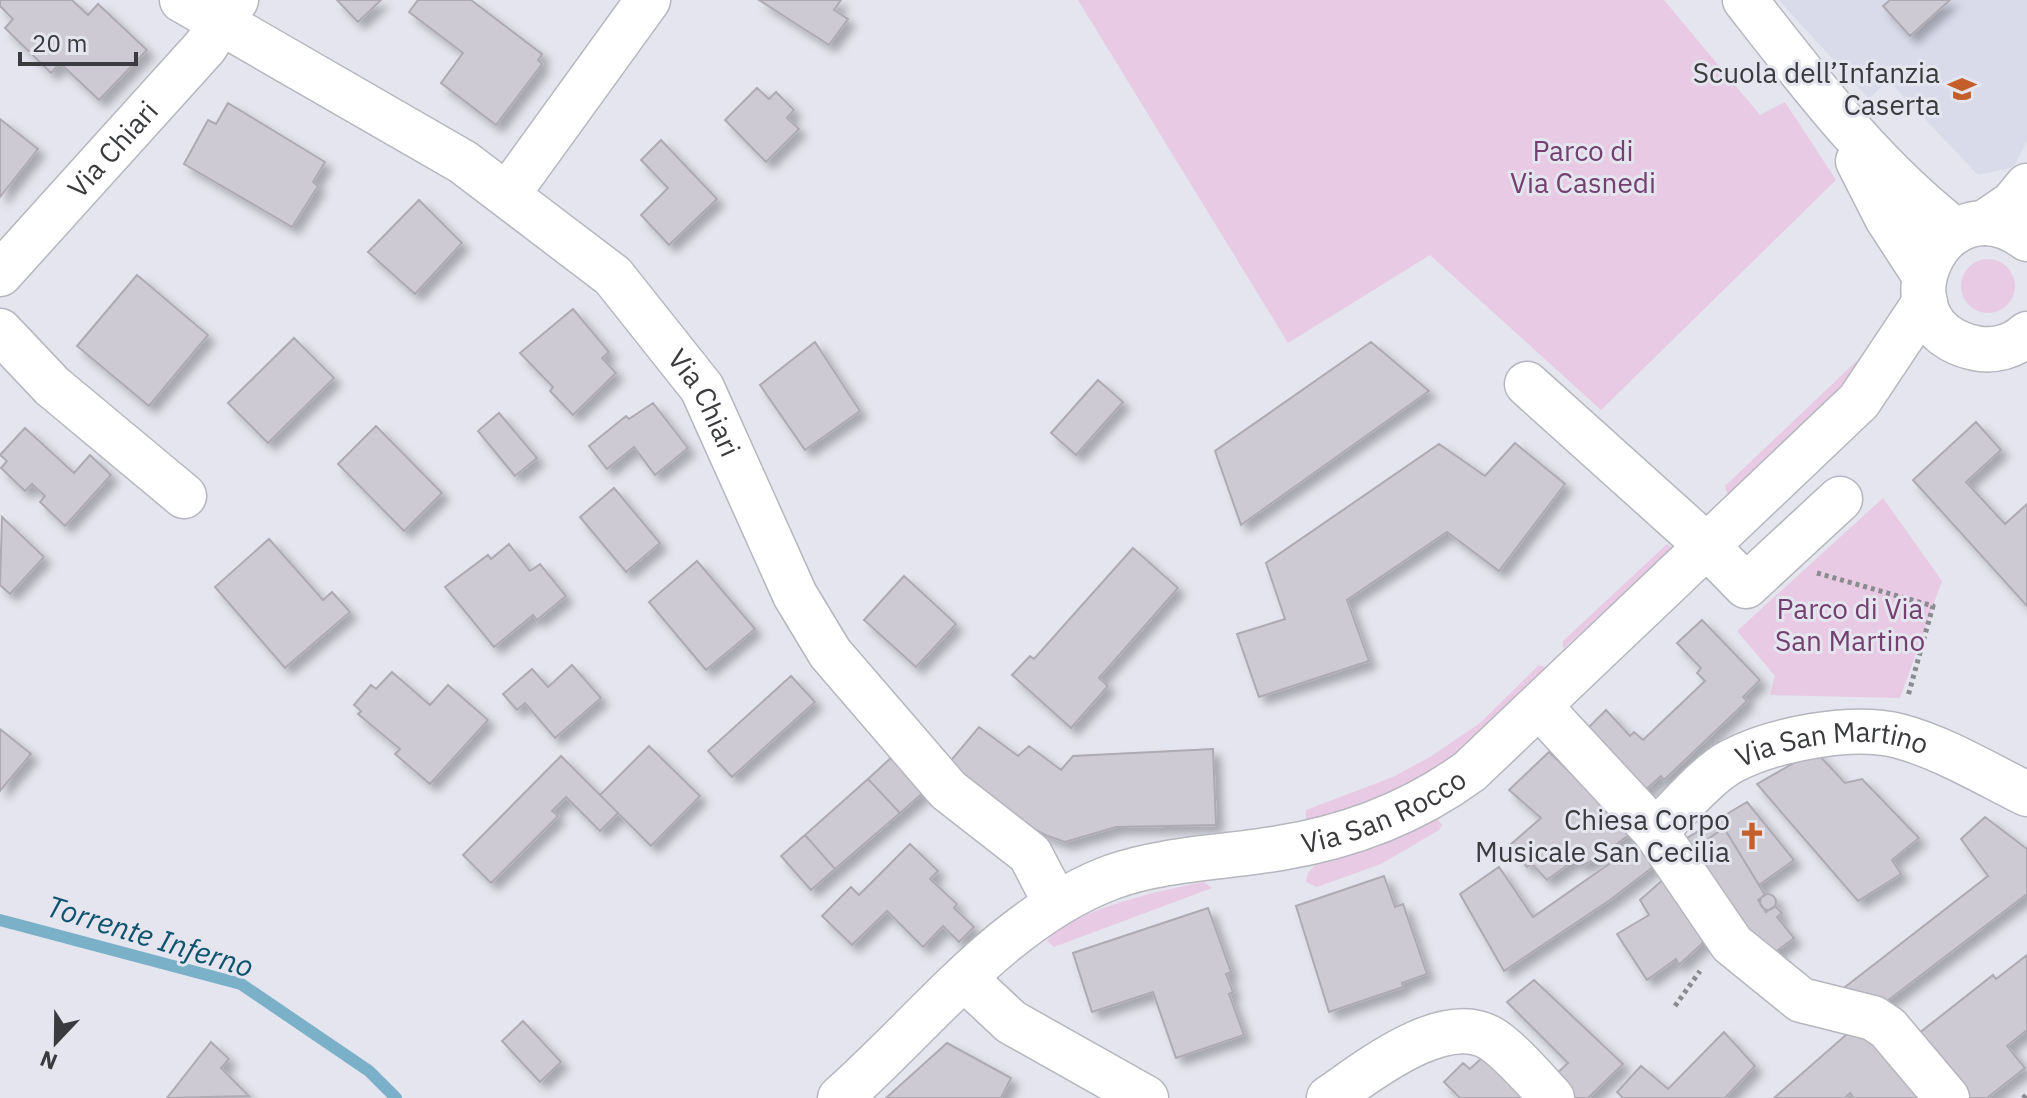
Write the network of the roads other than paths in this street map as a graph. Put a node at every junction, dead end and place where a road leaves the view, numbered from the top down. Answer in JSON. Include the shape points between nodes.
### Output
{"nodes":[{"id":1,"x":182,"y":0,"type":"edge"},
{"id":2,"x":648,"y":0,"type":"edge"},
{"id":3,"x":1745,"y":0,"type":"edge"},
{"id":4,"x":230,"y":12,"type":"edge"},
{"id":5,"x":1831,"y":110,"type":"junction"},
{"id":6,"x":2027,"y":186,"type":"edge"},
{"id":7,"x":507,"y":195,"type":"junction"},
{"id":8,"x":1970,"y":227,"type":"junction"},
{"id":9,"x":2027,"y":239,"type":"edge"},
{"id":10,"x":0,"y":274,"type":"edge"},
{"id":11,"x":1924,"y":289,"type":"junction"},
{"id":12,"x":0,"y":331,"type":"edge"},
{"id":13,"x":2027,"y":334,"type":"edge"},
{"id":14,"x":1969,"y":346,"type":"junction"},
{"id":15,"x":2027,"y":376,"type":"edge"},
{"id":16,"x":1527,"y":384,"type":"dead end"},
{"id":17,"x":1859,"y":401,"type":"junction"},
{"id":18,"x":184,"y":496,"type":"dead end"},
{"id":19,"x":1840,"y":499,"type":"dead end"},
{"id":20,"x":1707,"y":546,"type":"junction"},
{"id":21,"x":1541,"y":708,"type":"junction"},
{"id":22,"x":2027,"y":794,"type":"edge"},
{"id":23,"x":1655,"y":831,"type":"junction"},
{"id":24,"x":1056,"y":904,"type":"junction"},
{"id":25,"x":965,"y":979,"type":"junction"},
{"id":26,"x":840,"y":1098,"type":"edge"},
{"id":27,"x":1146,"y":1098,"type":"edge"},
{"id":28,"x":1329,"y":1098,"type":"edge"},
{"id":29,"x":1552,"y":1098,"type":"edge"},
{"id":30,"x":1947,"y":1098,"type":"edge"}],
"edges":[{"from":1,"to":4,"type":"street","name":"Via Chiari"},
{"from":2,"to":7,"type":"street"},
{"from":3,"to":5,"type":"street"},
{"from":4,"to":7,"type":"street","name":"Via Chiari"},
{"from":4,"to":10,"type":"street","name":"Via Chiari"},
{"from":5,"to":8,"type":"street","via":[[1909,195]]},
{"from":5,"to":11,"type":"street"},
{"from":6,"to":8,"type":"street","name":"Via San Rocco","via":[[2013,203]]},
{"from":7,"to":24,"type":"street","name":"Via Chiari","via":[[613,276],[702,388],[795,595],[830,653],[948,790],[1030,854]]},
{"from":8,"to":9,"type":"street","via":[[1999,225]]},
{"from":8,"to":11,"type":"street","name":"Via San Rocco","via":[[1935,250]]},
{"from":11,"to":14,"type":"street","via":[[1937,327]]},
{"from":11,"to":17,"type":"street","name":"Via San Rocco"},
{"from":12,"to":18,"type":"street","via":[[52,386]]},
{"from":13,"to":14,"type":"street","name":"Via San Rocco","via":[[2003,348]]},
{"from":14,"to":15,"type":"street"},
{"from":14,"to":17,"type":"street","name":"Via San Rocco"},
{"from":16,"to":20,"type":"street"},
{"from":17,"to":20,"type":"street","name":"Via San Rocco"},
{"from":19,"to":20,"type":"street","via":[[1746,586]]},
{"from":20,"to":21,"type":"street","name":"Via San Rocco"},
{"from":21,"to":23,"type":"street"},
{"from":21,"to":24,"type":"street","name":"Via San Rocco","via":[[1470,771],[1389,817],[1280,848],[1143,867]]},
{"from":22,"to":23,"type":"street","name":"Via San Martino","via":[[1897,735],[1838,734],[1780,742],[1730,762]]},
{"from":23,"to":30,"type":"street","via":[[1722,931],[1751,962],[1801,1000],[1873,1018],[1888,1028]]},
{"from":24,"to":25,"type":"street","name":"Via San Rocco"},
{"from":25,"to":26,"type":"street","name":"Via San Rocco"},
{"from":25,"to":27,"type":"street","via":[[1011,1022]]},
{"from":28,"to":29,"type":"street","via":[[1416,1042],[1478,1034],[1491,1038]]}]}
